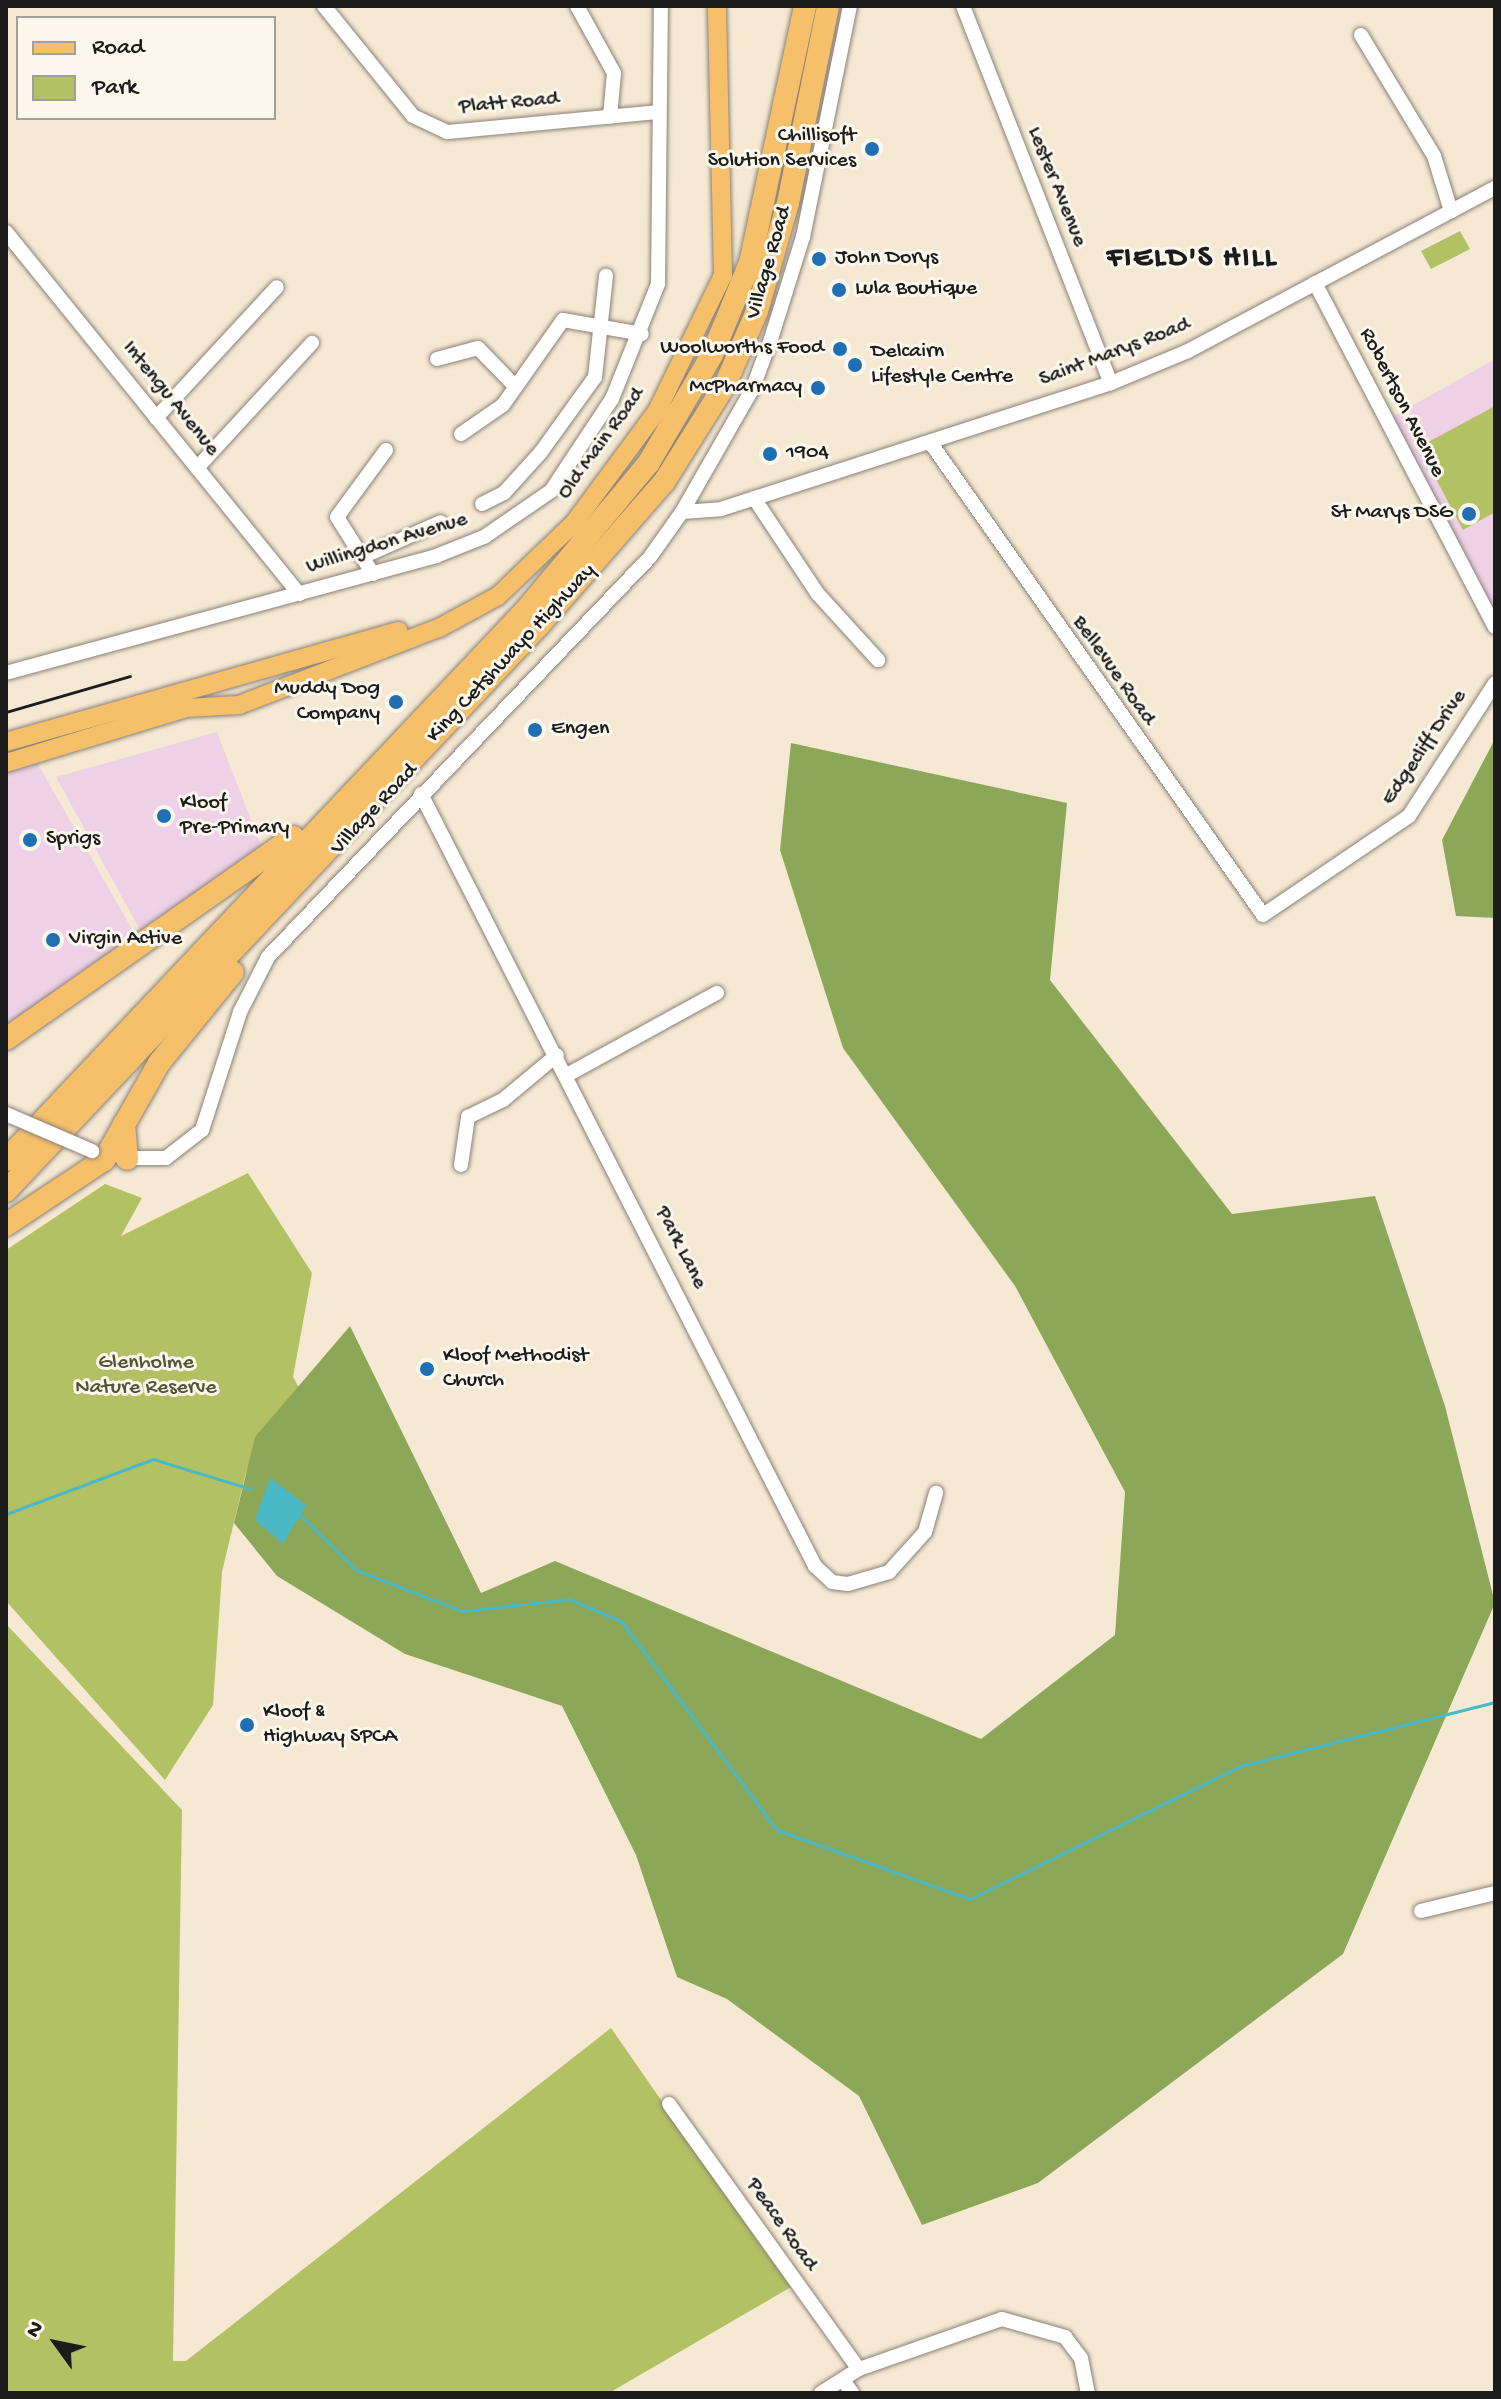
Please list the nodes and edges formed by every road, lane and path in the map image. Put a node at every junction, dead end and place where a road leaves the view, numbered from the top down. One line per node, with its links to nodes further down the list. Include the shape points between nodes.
1 (324, 6): 11 (street, Platt Road, via 426,125 447,132)
2 (577, 6): 11 (street, via 614,73)
3 (661, 6): 10 (street, Willingdon Avenue)
4 (717, 6): 36 (main road, Old Main Road, via 727,240 713,307 657,411 602,492 518,579)
5 (805, 6): 48 (highway, King Cetshwayo Highway, via 750,263 681,411 619,505)
6 (828, 6): 49 (highway, King Cetshwayo Highway, via 777,247 746,339 695,435 633,523)
7 (850, 6): 31 (street, Village Road, via 803,237 771,339 752,390)
8 (963, 6): 22 (street, Lester Avenue)
9 (1361, 35): 13 (street, via 1434,156)
10 (658, 112): 11 (street, Platt Road); 19 (street, Willingdon Avenue, via 663,254)
11 (610, 117)
12 (1495, 188): 13 (street, Saint Marys Road)
13 (1451, 211): 16 (street, Saint Marys Road)
14 (6, 232): 24 (street, Intengu Avenue)
15 (606, 276): 18 (street)
16 (1315, 283): 22 (street, Saint Marys Road); 37 (street, Robertson Avenue)
17 (277, 287): 24 (street)
18 (604, 324): 19 (street); 23 (street, via 563,320); 30 (street, via 595,377 570,419 504,493)
19 (642, 334): 34 (street, Willingdon Avenue, via 588,442 536,506 457,548)
20 (312, 343): 28 (street)
21 (437, 359): 23 (street, via 478,348)
22 (1111, 383): 26 (street, Saint Marys Road)
23 (514, 385): 25 (street, via 503,405)
24 (156, 418): 28 (street, Intengu Avenue)
25 (461, 434)
26 (930, 442): 29 (street, Saint Marys Road); 50 (street, Bellevue Road, via 1251,905)
27 (386, 450): 33 (street, via 337,517)
28 (197, 468): 35 (street, Intengu Avenue)
29 (754, 498): 31 (street, Saint Marys Road); 38 (street, via 817,593)
30 (482, 504)
31 (682, 512): 47 (street, Village Road, via 650,557)
32 (441, 522): 33 (street)
33 (362, 557): 34 (street)
34 (373, 574): 35 (street, Willingdon Avenue)
35 (299, 594): 40 (street, Willingdon Avenue)
36 (449, 621): 39 (main road, Old Main Road); 43 (main road, Old Main Road)
37 (1495, 627)
38 (878, 660)
39 (271, 666): 41 (main road, Old Main Road); 43 (main road)
40 (6, 673)
41 (239, 674): 44 (main road, via 255,683); 45 (main road, Old Main Road)
42 (1495, 683): 50 (street, Edgecliff Drive, via 1409,816)
43 (293, 689): 44 (main road, Old Main Road)
44 (252, 700): 46 (main road, Old Main Road, via 186,708)
45 (6, 742)
46 (6, 763)
47 (421, 794): 53 (street, Park Lane); 56 (street, Village Road, via 257,975 202,1130 166,1158)
48 (343, 800): 52 (highway); 57 (highway, King Cetshwayo Highway)
49 (302, 879): 56 (highway, via 159,1063); 59 (highway, King Cetshwayo Highway)
50 (1269, 916)
51 (717, 993): 54 (street)
52 (6, 1039)
53 (557, 1055): 54 (street, Park Lane); 58 (street, via 503,1100 468,1117)
54 (567, 1075): 61 (street, Park Lane, via 823,1576 848,1584 889,1572 925,1532)
55 (6, 1114): 56 (street, Village Road, bridge)
56 (108, 1156): 60 (highway)
57 (6, 1160)
58 (461, 1165)
59 (6, 1191)
60 (6, 1225)
61 (936, 1493)
62 (1495, 1893): 63 (street)
63 (1421, 1911)
64 (669, 2104): 65 (street, Peace Road)
65 (859, 2369): 66 (street); 69 (street, via 985,2321 1019,2319 1072,2343)
66 (843, 2380): 67 (street); 68 (street)
67 (821, 2393)
68 (852, 2393)
69 (1088, 2393)

